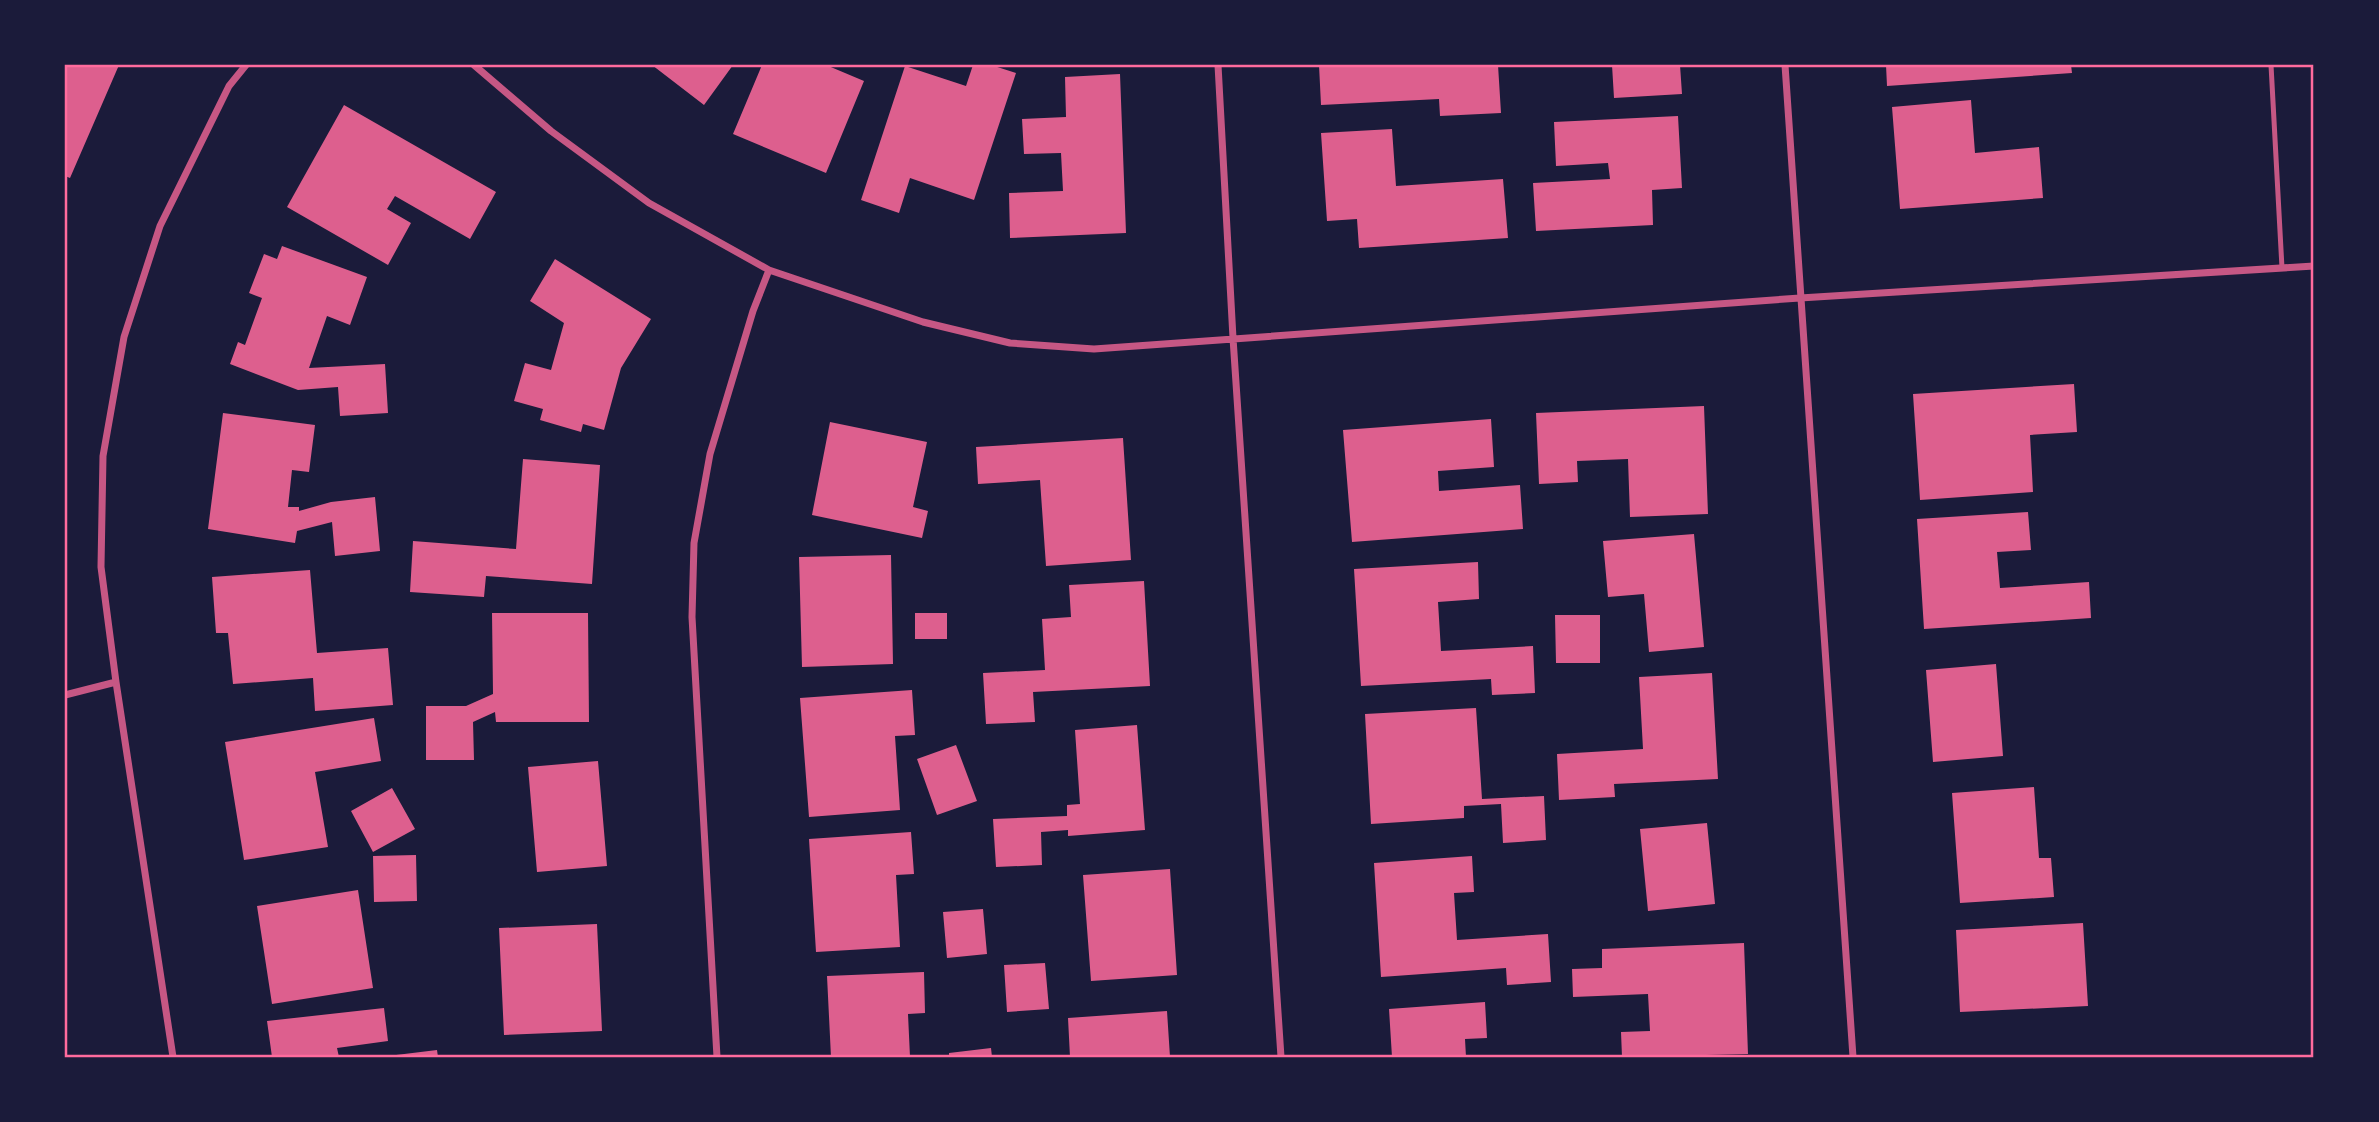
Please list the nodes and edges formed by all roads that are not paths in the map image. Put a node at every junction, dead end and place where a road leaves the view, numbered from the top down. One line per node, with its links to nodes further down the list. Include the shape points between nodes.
1 (246, 65): 11 (street, via 229,86 160,226 124,337 103,456 101,567)
2 (474, 65): 8 (street, via 551,131 649,203)
3 (1217, 65): 10 (street)
4 (1785, 65): 9 (street)
5 (2271, 65): 7 (lane)
6 (2314, 267): 7 (street)
7 (2282, 268): 9 (street)
8 (769, 270): 10 (street, via 923,322 1010,343 1094,349); 14 (street, via 752,311 710,454 694,543 692,617)
9 (1800, 298): 10 (street); 16 (street)
10 (1233, 338): 15 (street)
11 (116, 682): 12 (street); 13 (street)
12 (65, 695)
13 (173, 1057)
14 (717, 1057)
15 (1281, 1057)
16 (1853, 1057)

